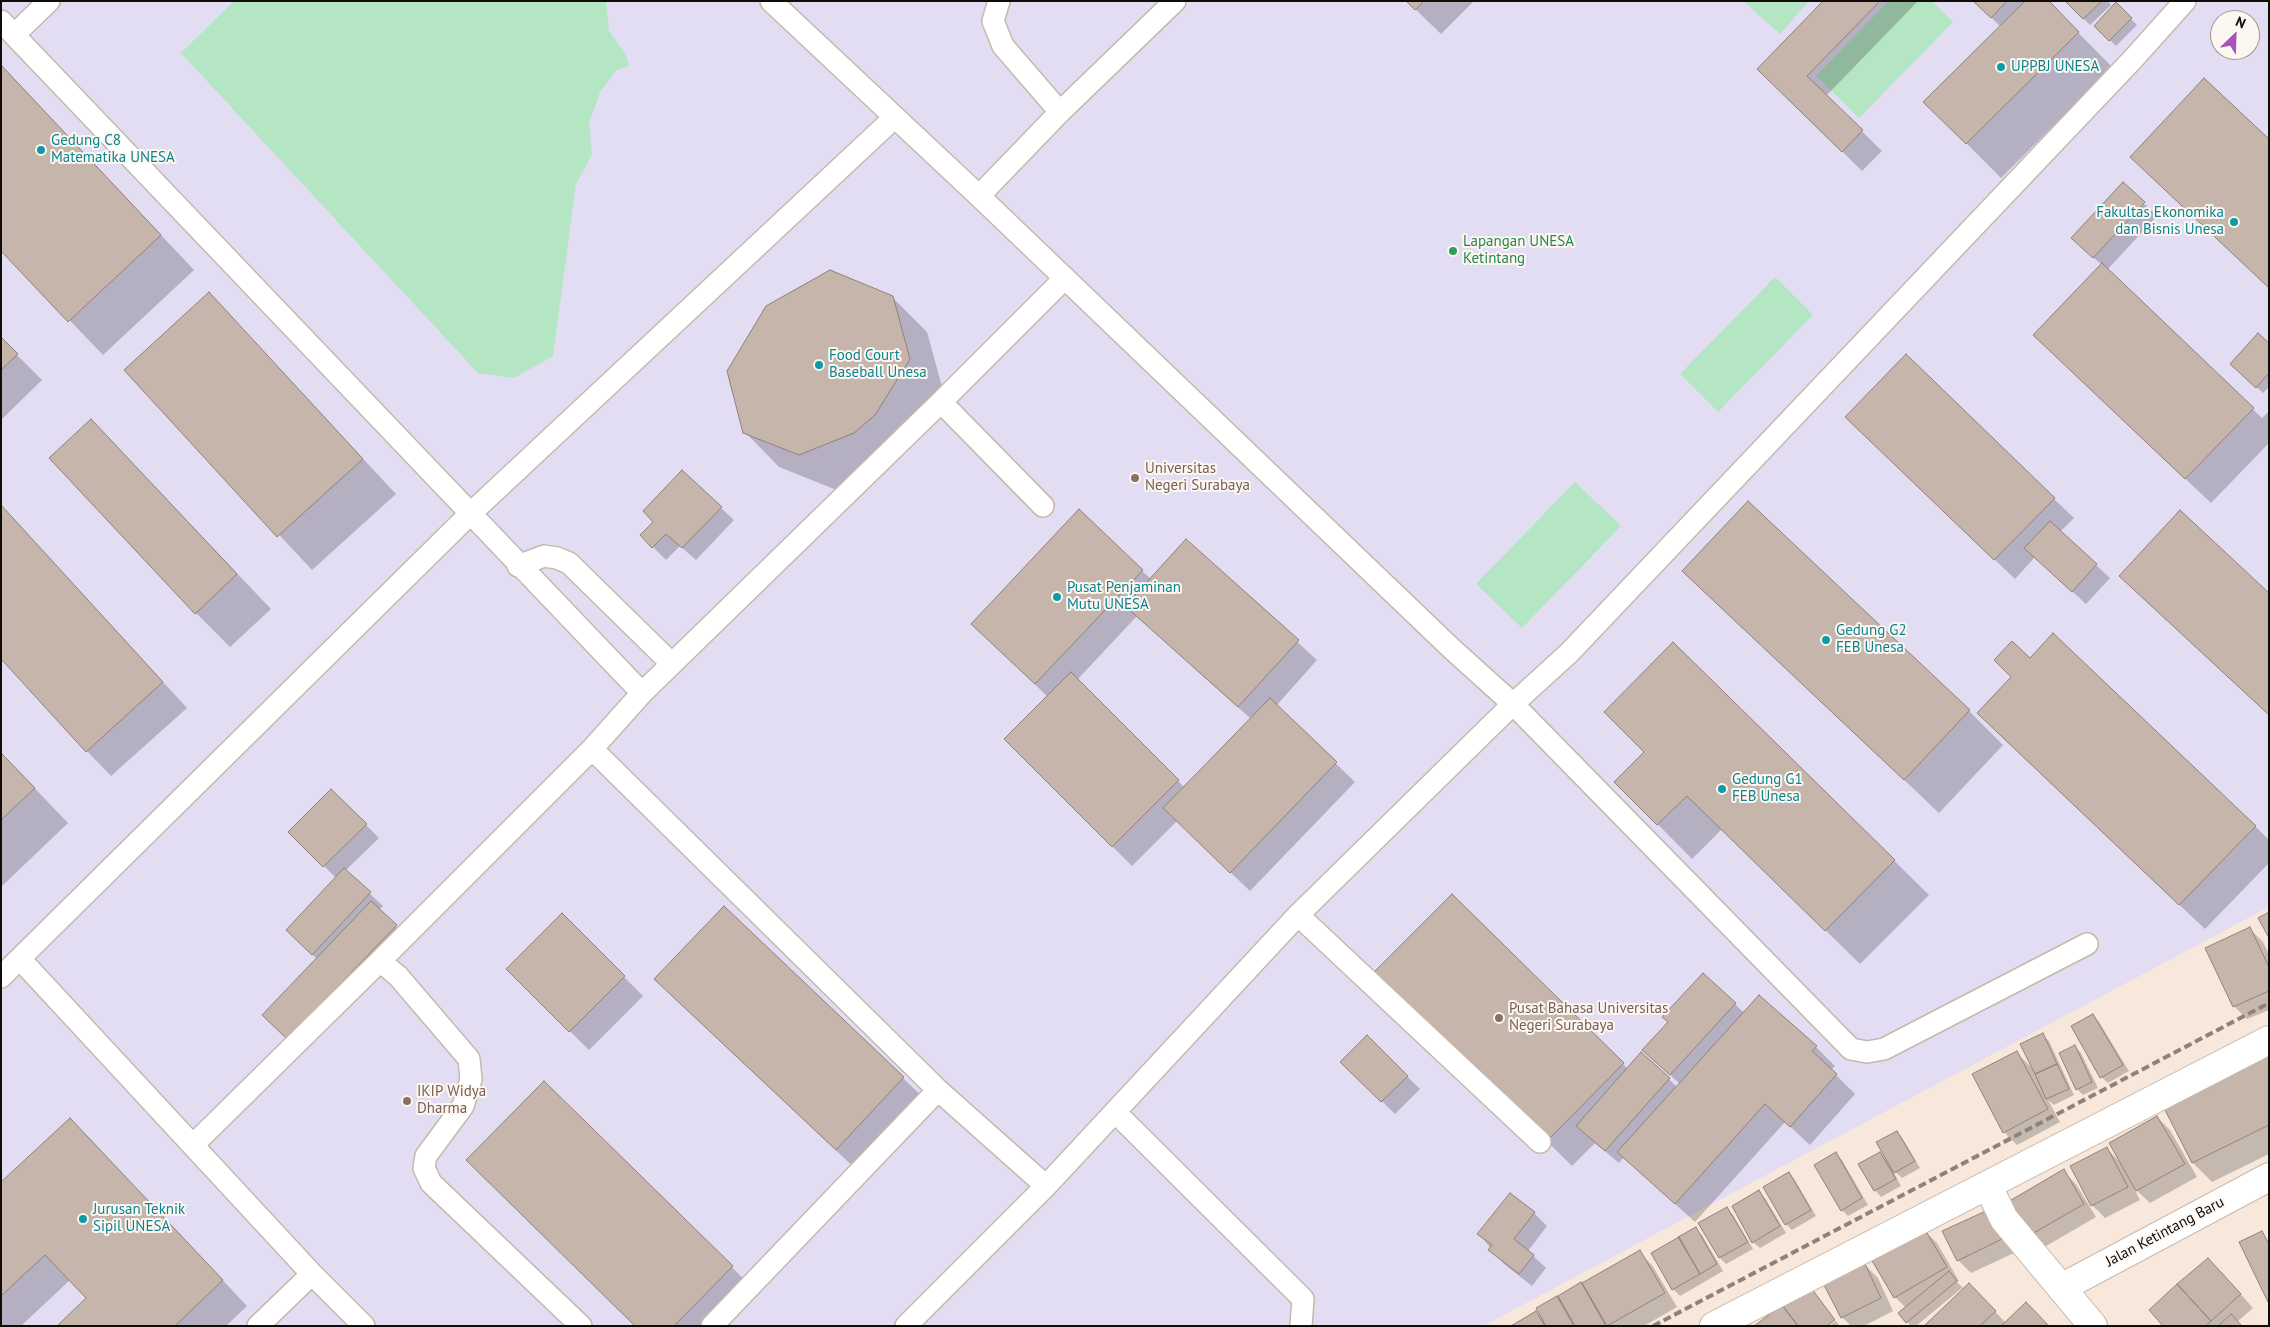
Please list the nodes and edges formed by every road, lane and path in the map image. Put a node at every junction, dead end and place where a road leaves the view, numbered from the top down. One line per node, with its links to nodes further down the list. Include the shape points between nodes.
1 (48, 1): 6 (lane)
2 (771, 1): 8 (lane)
3 (999, 1): 7 (lane, via 993,21 1003,46)
4 (1175, 1): 7 (lane)
5 (2185, 1): 17 (lane, via 1576,646)
6 (8, 28): 13 (lane)
7 (1060, 112): 9 (lane)
8 (895, 118): 9 (lane); 13 (lane)
9 (979, 196): 10 (lane)
10 (1065, 278): 11 (lane); 17 (lane)
11 (941, 402): 12 (lane); 15 (lane)
12 (1043, 506)
13 (470, 514): 14 (lane); 21 (lane)
14 (518, 566): 15 (lane, via 544,556 568,563); 16 (lane)
15 (672, 664): 16 (lane)
16 (642, 693): 18 (lane)
17 (1513, 704): 19 (lane); 20 (lane, via 1851,1049 1867,1052 1884,1049)
18 (592, 749): 22 (lane); 25 (lane)
19 (1298, 915): 26 (lane); 27 (lane)
20 (2087, 944)
21 (20, 958): 23 (lane); 28 (lane)
22 (380, 961): 28 (lane); 36 (lane, via 398,976 469,1059 471,1079 463,1106 426,1156 424,1168 431,1183)
23 (1, 978)
24 (2269, 1040): 31 (street)
25 (938, 1090): 30 (lane); 37 (lane)
26 (1115, 1112): 30 (lane); 39 (lane, via 1303,1299)
27 (1540, 1142)
28 (194, 1145): 32 (lane)
29 (2269, 1177): 33 (street, Jalan Ketintang Baru)
30 (1046, 1186): 38 (lane)
31 (1988, 1186): 33 (street, via 2004,1220); 40 (street)
32 (312, 1274): 34 (lane); 35 (lane)
33 (2061, 1288): 41 (street)
34 (258, 1326)
35 (364, 1326)
36 (581, 1326)
37 (712, 1326)
38 (906, 1326)
39 (1301, 1326)
40 (1714, 1326)
41 (2093, 1326)

